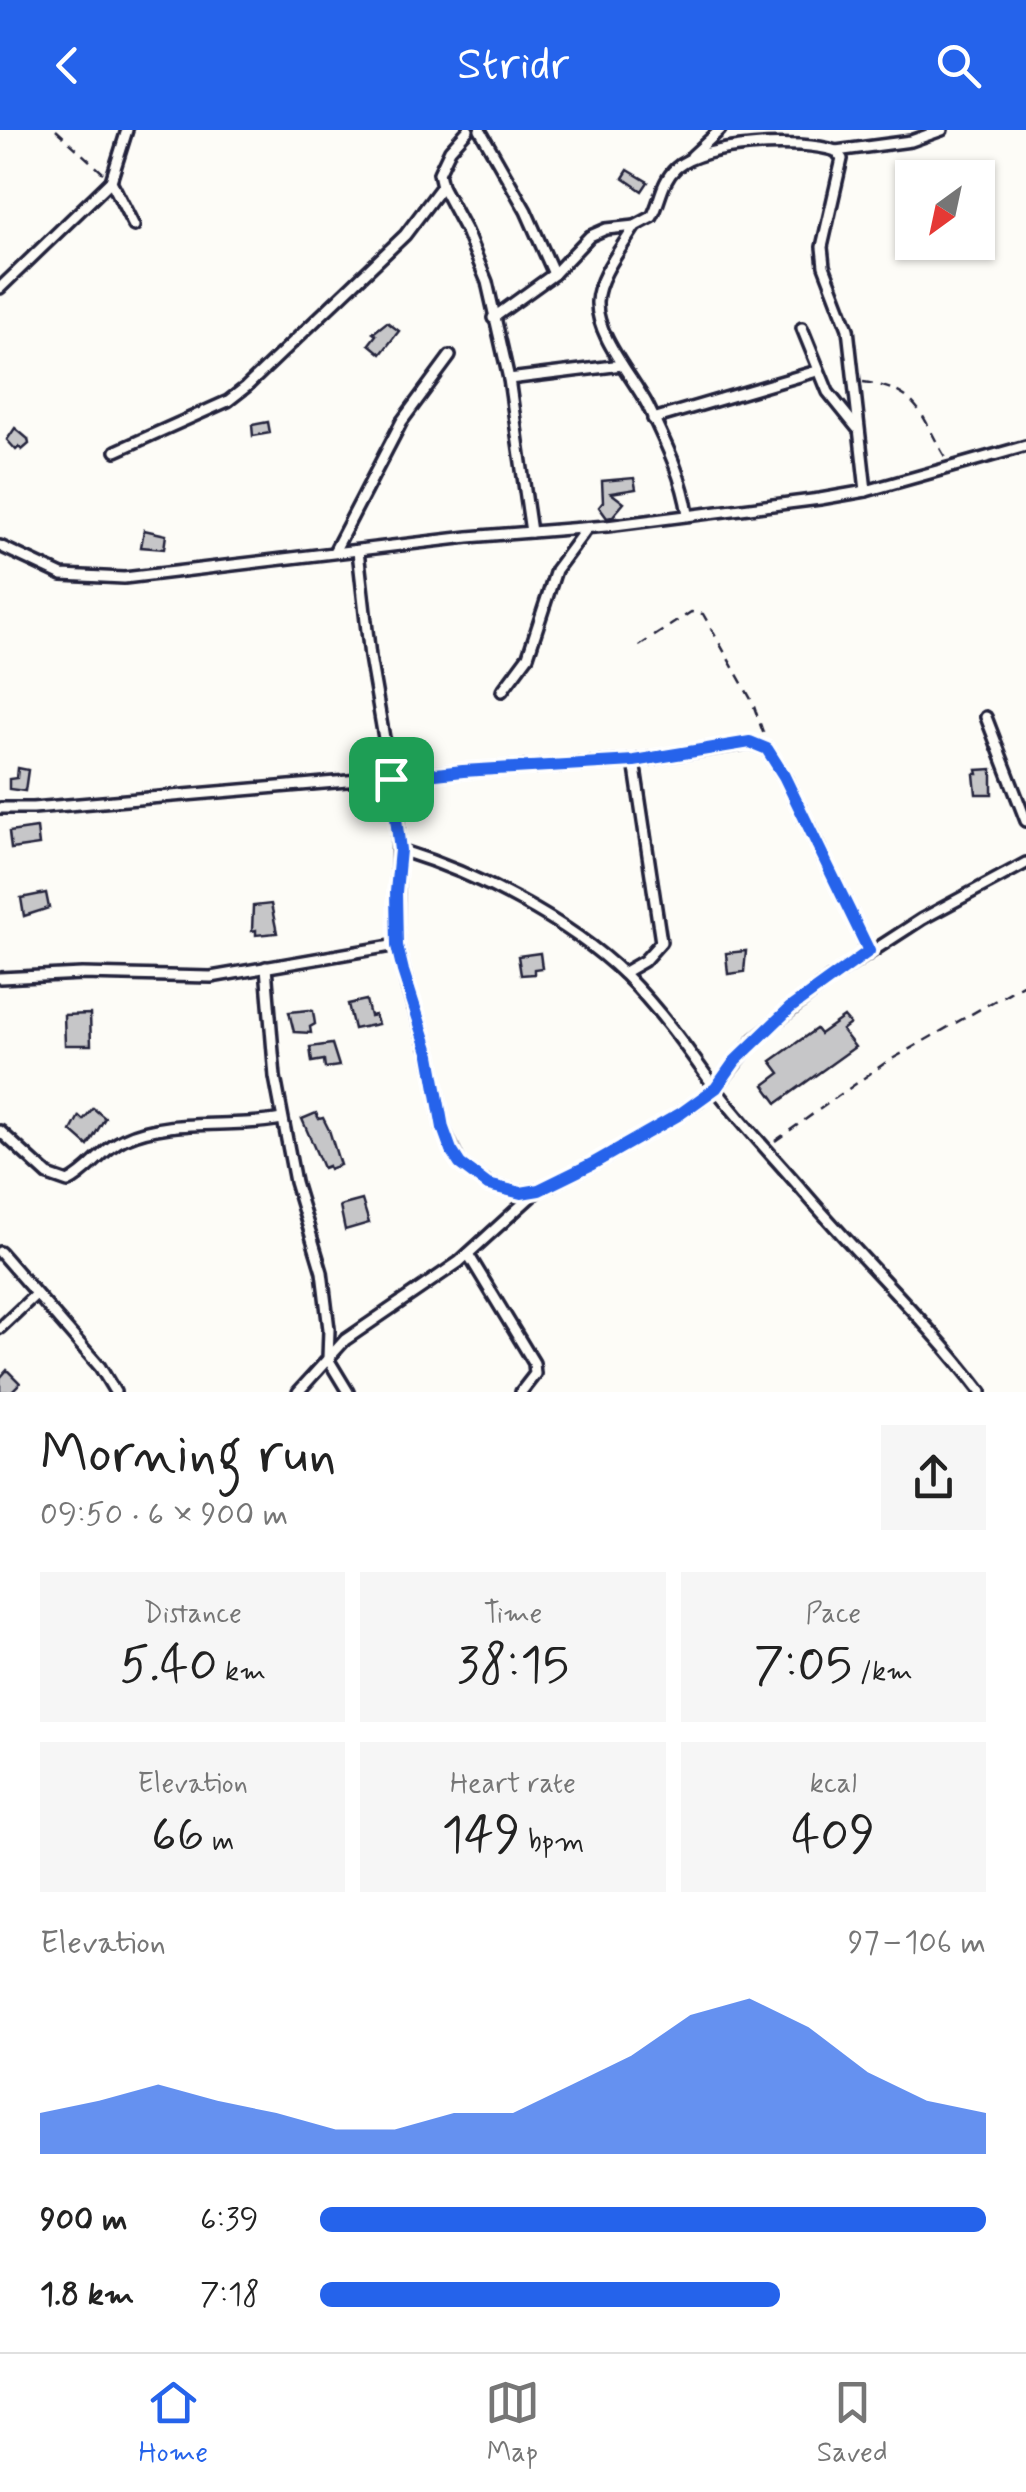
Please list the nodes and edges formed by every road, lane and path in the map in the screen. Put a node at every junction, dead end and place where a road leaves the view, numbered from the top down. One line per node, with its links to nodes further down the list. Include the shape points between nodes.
1 (56, 130): 9 (path)
2 (127, 130): 9 (street)
3 (468, 130): 10 (street, via 442,162)
4 (480, 130): 13 (street)
5 (720, 130): 8 (street)
6 (942, 130): 7 (street)
7 (836, 151): 8 (street, via 792,145); 21 (street, via 841,172 822,247 848,329)
8 (692, 156): 12 (street, via 664,182 652,217)
9 (111, 180): 11 (street); 14 (street)
10 (442, 186): 15 (street, via 478,256); 25 (street, via 405,236 246,387)
11 (134, 226)
12 (634, 226): 13 (street, via 590,236); 18 (street, via 597,301)
13 (554, 274): 15 (street)
14 (0, 288)
15 (493, 318): 20 (street)
16 (802, 328): 19 (street)
17 (450, 356): 33 (street, via 402,420)
18 (622, 365): 20 (street); 22 (street)
19 (817, 371): 22 (street); 23 (street)
20 (509, 380): 30 (street)
21 (852, 380): 23 (street); 26 (path, via 890,388 916,406)
22 (653, 419): 28 (street, via 678,467)
23 (859, 430): 27 (street)
24 (1026, 446): 26 (street)
25 (116, 451)
26 (950, 465): 27 (street)
27 (866, 492): 28 (street)
28 (688, 514): 29 (street)
29 (587, 528): 30 (street); 35 (street, via 556,570 528,656)
30 (532, 532): 32 (street)
31 (0, 546): 33 (street, via 62,575 90,578)
32 (358, 550): 33 (street); 39 (street)
33 (334, 552)
34 (639, 646): 37 (path, via 691,612 704,614 762,722)
35 (502, 691)
36 (986, 717): 41 (street)
37 (767, 749): 38 (street, via 750,742); 45 (street)
38 (634, 761): 39 (street); 47 (street, via 661,942)
39 (391, 779): 40 (street); 42 (street)
40 (0, 808)
41 (1026, 821)
42 (400, 850): 44 (street); 47 (street, via 543,914)
43 (1026, 864): 45 (street)
44 (397, 946): 46 (street); 54 (street, via 451,1150 488,1185)
45 (869, 951): 50 (street, via 766,1029)
46 (266, 967): 48 (street, via 194,978); 51 (street)
47 (623, 973): 50 (street, via 670,1023)
48 (0, 978)
49 (1026, 983): 53 (path, via 885,1063)
50 (716, 1088): 53 (street); 54 (street)
51 (282, 1119): 52 (street, via 128,1137 68,1182 48,1175); 59 (street, via 322,1272)
52 (0, 1131)
53 (766, 1147): 64 (street)
54 (539, 1190): 56 (street)
55 (0, 1252): 57 (street)
56 (468, 1254): 59 (street); 63 (street, via 534,1364 535,1374)
57 (35, 1295): 58 (street); 60 (street)
58 (0, 1328)
59 (328, 1359): 61 (street); 62 (street)
60 (115, 1392)
61 (298, 1392)
62 (348, 1392)
63 (521, 1392)
64 (981, 1392)

